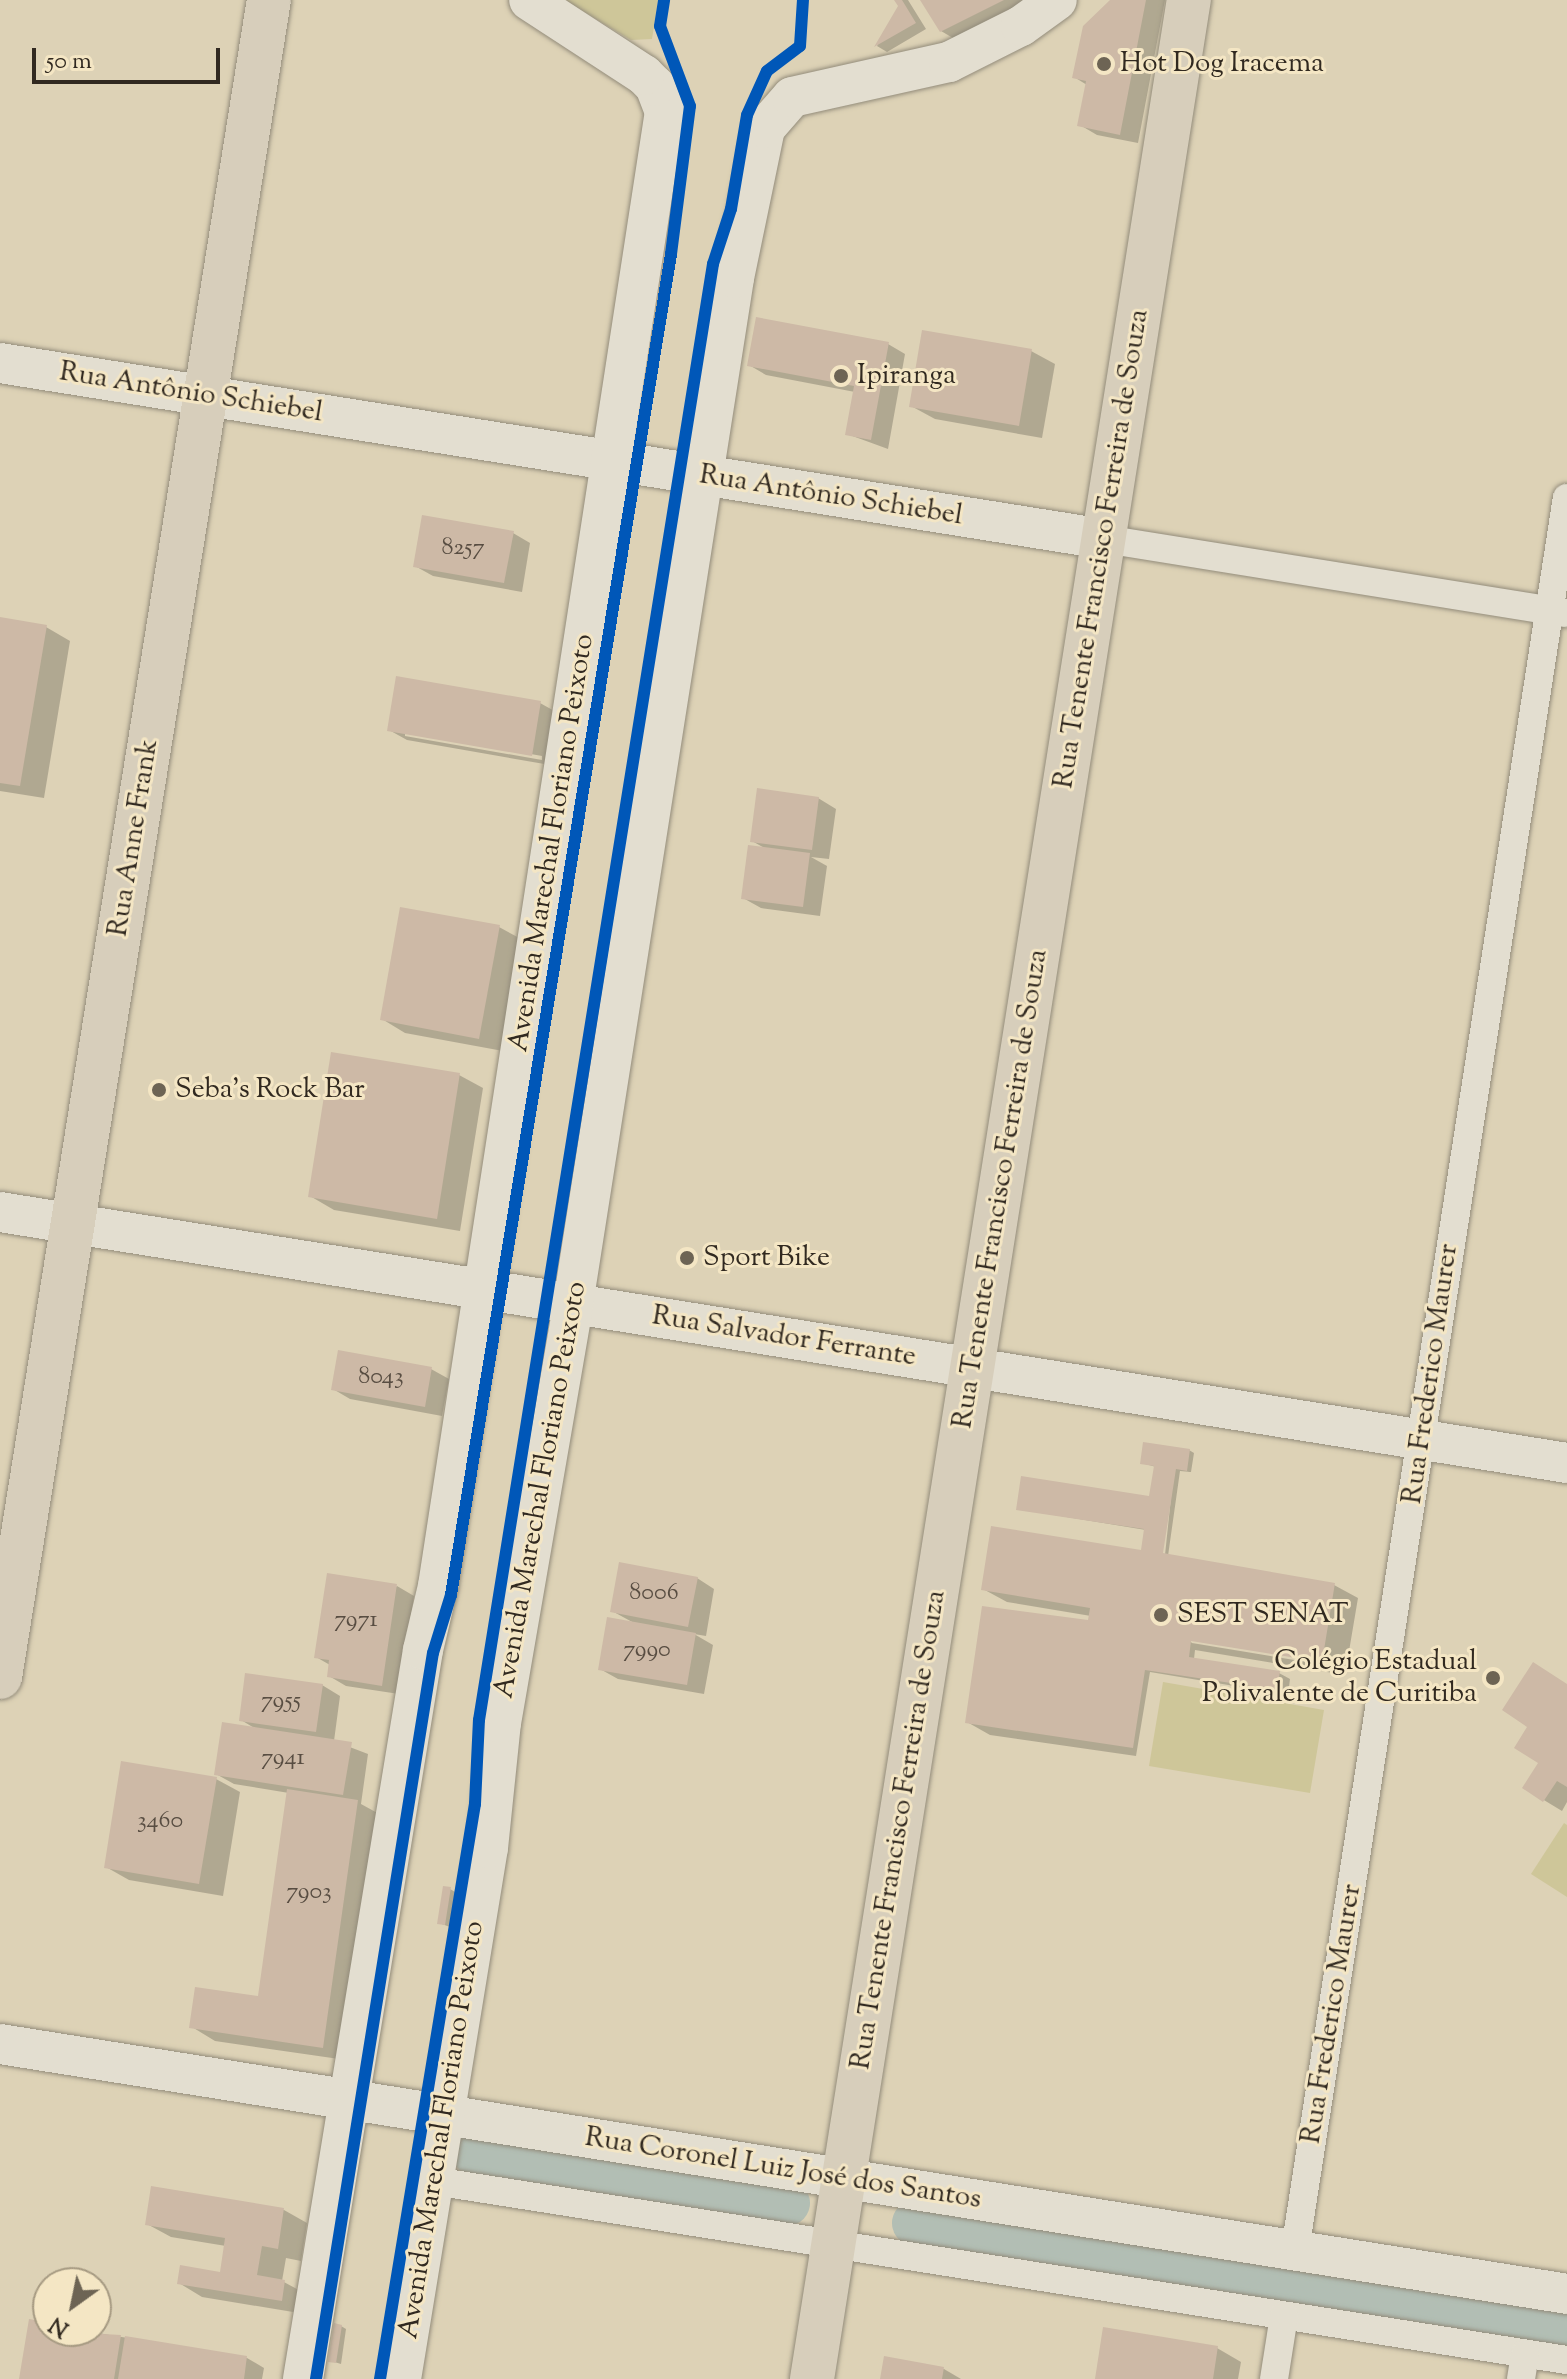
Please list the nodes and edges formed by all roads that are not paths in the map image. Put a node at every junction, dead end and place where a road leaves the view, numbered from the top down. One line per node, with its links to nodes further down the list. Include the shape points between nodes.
1 (269, 0): 6 (main road, Rua Anne Frank)
2 (529, 0): 7 (street, Avenida Marechal Floriano Peixoto, via 644,75 655,86 665,112)
3 (1057, 0): 8 (street, Avenida Marechal Floriano Peixoto, via 1021,26 949,62 792,97 765,128 734,278)
4 (1189, 0): 10 (main road, Rua Tenente Francisco Ferreira de Souza)
5 (0, 363): 6 (street, Rua Antônio Schiebel)
6 (206, 396): 7 (street, Rua Antônio Schiebel); 13 (main road, Rua Anne Frank)
7 (611, 461): 8 (street, Rua Antônio Schiebel); 14 (street, Avenida Marechal Floriano Peixoto)
8 (705, 476): 10 (street, Rua Antônio Schiebel); 15 (street, Avenida Marechal Floriano Peixoto)
9 (1567, 498): 11 (street, Rua Frederico Maurer)
10 (1104, 539): 11 (street, Rua Antônio Schiebel); 16 (main road, Rua Tenente Francisco Ferreira de Souza)
11 (1558, 612): 17 (street, Rua Frederico Maurer)
12 (0, 1212): 13 (street, Rua Salvador Ferrante)
13 (72, 1223): 14 (street, Rua Salvador Ferrante); 19 (main road, Rua Anne Frank)
14 (484, 1289): 15 (street, Rua Salvador Ferrante); 21 (street, Avenida Marechal Floriano Peixoto)
15 (573, 1304): 16 (street, Rua Salvador Ferrante); 22 (street, Avenida Marechal Floriano Peixoto, via 501,1723 488,1848)
16 (972, 1367): 17 (street, Rua Salvador Ferrante); 23 (main road, Rua Tenente Francisco Ferreira de Souza)
17 (1417, 1439): 18 (street, Rua Salvador Ferrante); 26 (street, Rua Frederico Maurer, via 1418,1478)
18 (1567, 1463)
19 (0, 1677)
20 (0, 2044): 21 (street, Rua Coronel Luiz José dos Santos)
21 (348, 2099): 22 (street, Rua Coronel Luiz José dos Santos); 31 (street, Avenida Marechal Floriano Peixoto)
22 (444, 2115): 23 (street, Rua Coronel Luiz José dos Santos); 24 (street, Avenida Marechal Floriano Peixoto)
23 (844, 2179): 25 (main road, Rua Tenente Francisco Ferreira de Souza); 26 (street, Rua Coronel Luiz José dos Santos)
24 (434, 2181): 25 (street); 32 (street, Avenida Marechal Floriano Peixoto)
25 (834, 2245): 28 (street); 33 (main road, Rua Tenente Francisco Ferreira de Souza)
26 (1295, 2250): 27 (street, Rua Coronel Luiz José dos Santos)
27 (1567, 2294)
28 (1284, 2316): 30 (street); 34 (street)
29 (1567, 2360): 30 (street)
30 (1523, 2366)
31 (303, 2379)
32 (401, 2379)
33 (812, 2379)
34 (1274, 2379)

